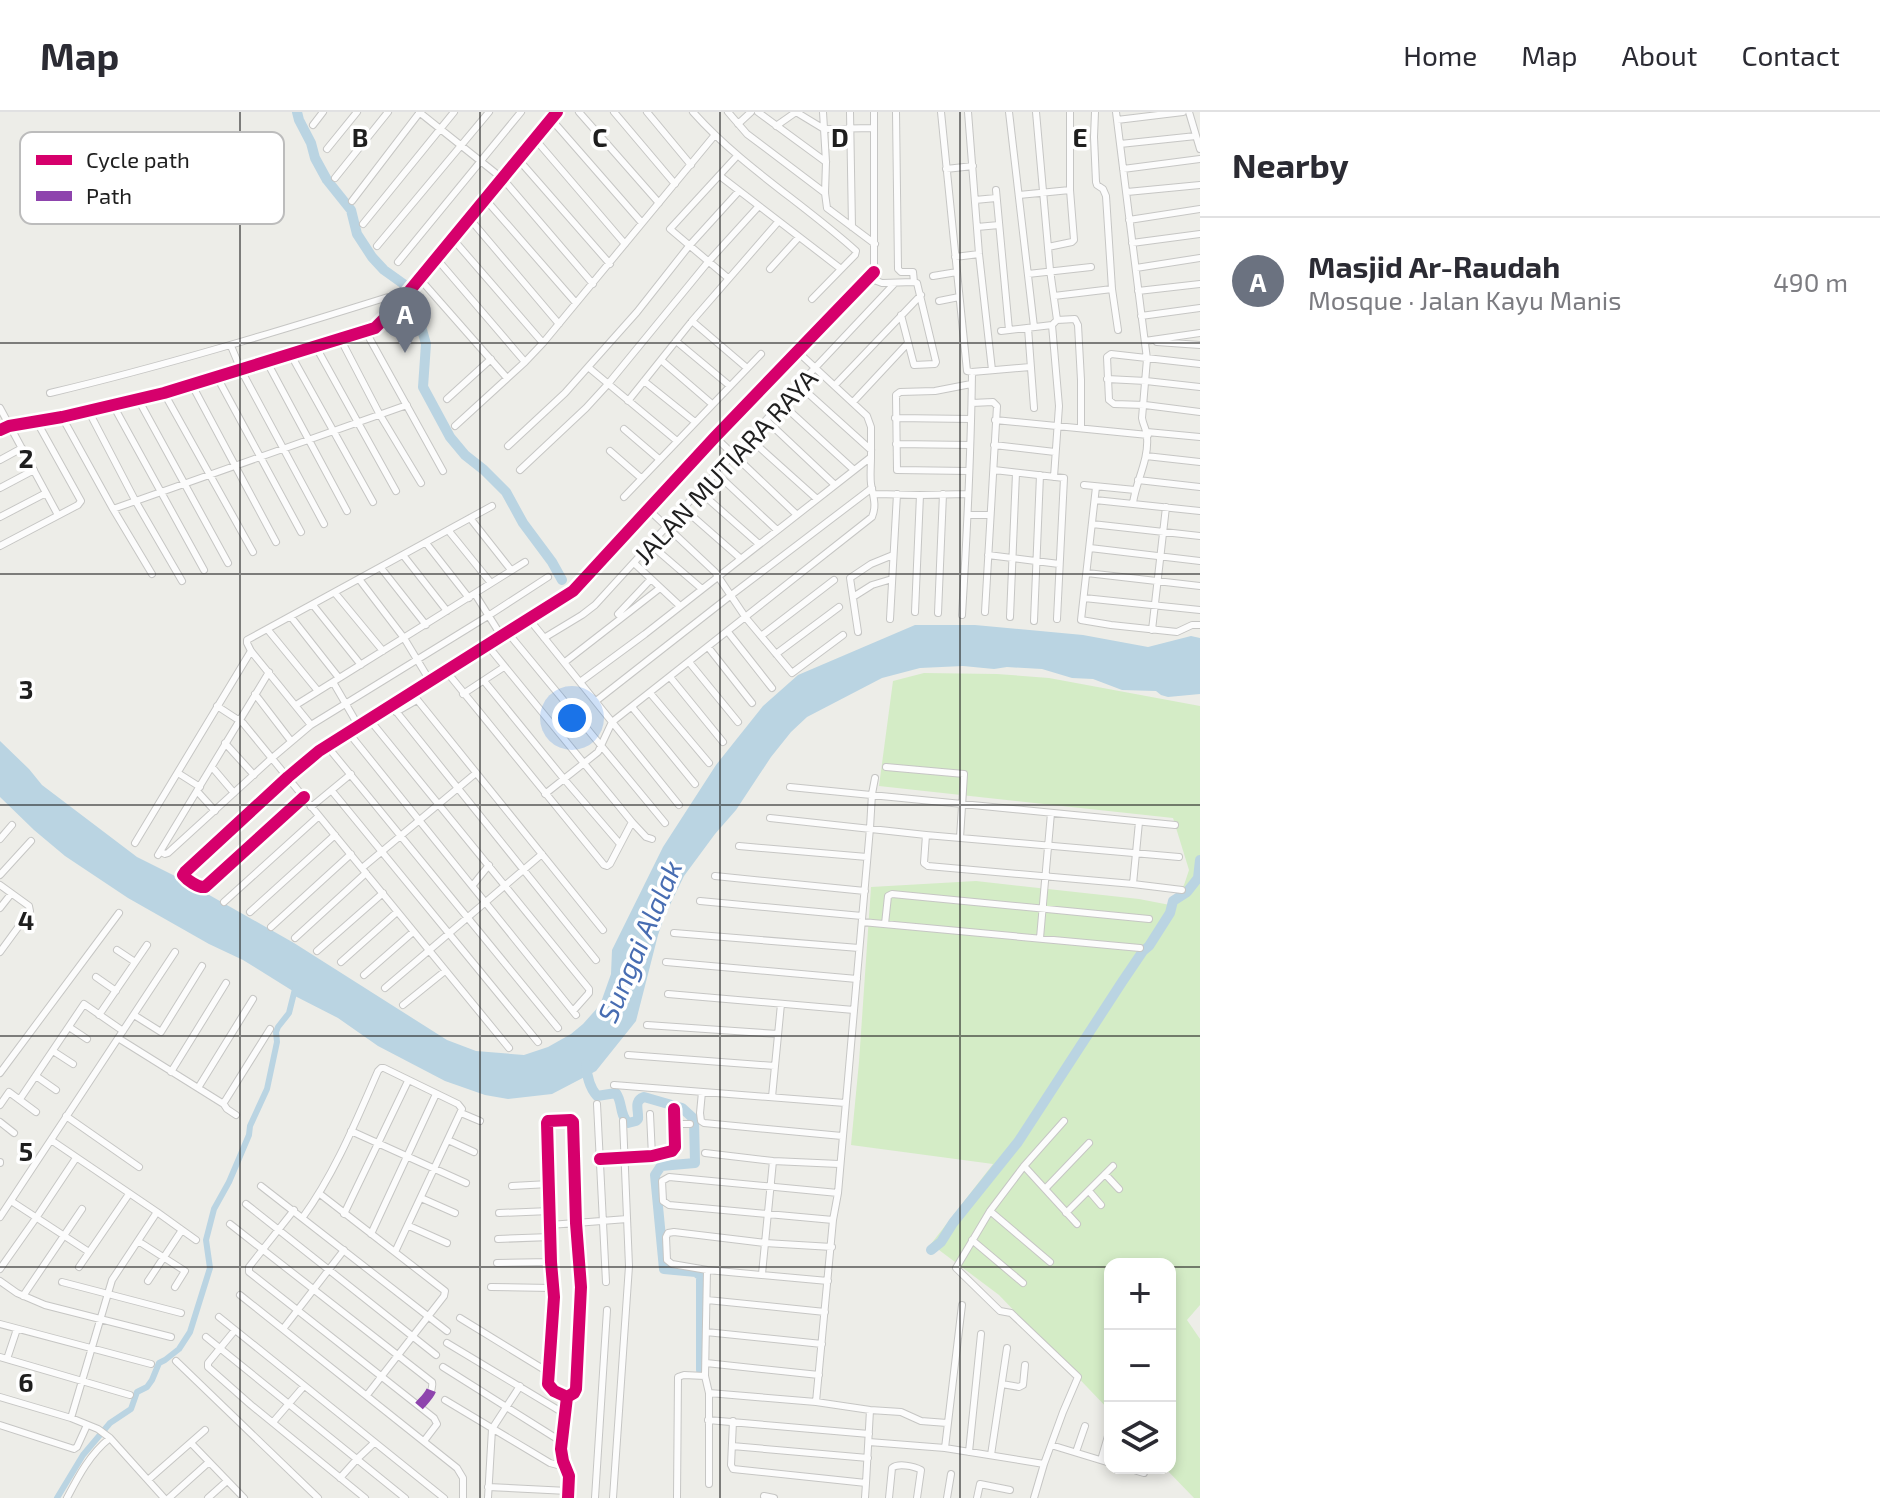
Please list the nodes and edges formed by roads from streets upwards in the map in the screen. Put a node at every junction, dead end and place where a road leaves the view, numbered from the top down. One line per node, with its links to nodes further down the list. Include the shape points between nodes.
1 (323, 112): 32 (street)
2 (357, 112): 43 (street)
3 (388, 112): 55 (street)
4 (420, 112): 35 (street); 67 (street)
5 (454, 112): 35 (street)
6 (489, 112): 42 (street)
7 (521, 112): 48 (street)
8 (557, 112): 30 (street)
9 (579, 112): 68 (street)
10 (614, 112): 57 (street)
11 (647, 112): 50 (street)
12 (693, 112): 38 (street)
13 (728, 112): 31 (street)
14 (751, 112): 31 (street)
15 (758, 112): 33 (street)
16 (796, 112): 33 (street); 36 (street)
17 (823, 112): 36 (street)
18 (850, 112): 37 (street)
19 (874, 112): 34 (street)
20 (896, 112): 108 (street, via 898,268 913,272)
21 (941, 112): 52 (street)
22 (968, 112): 51 (street)
23 (1009, 112): 64 (street)
24 (1036, 112): 61 (street)
25 (1070, 112): 59 (street)
26 (1095, 112): 112 (street, via 1096,182 1106,196)
27 (1183, 112): 29 (street)
28 (1189, 112): 39 (street)
29 (1117, 116): 41 (street)
30 (551, 119): 40 (street); 76 (street)
31 (738, 124): 63 (street)
32 (313, 125)
33 (776, 126): 49 (street)
34 (874, 128): 37 (street); 86 (street)
35 (441, 129): 42 (street); 77 (street)
36 (824, 129): 37 (street); 49 (street)
37 (851, 129): 79 (street)
38 (714, 136): 45 (street); 50 (street)
39 (1196, 136): 41 (street); 44 (street)
40 (535, 139): 46 (street); 85 (street)
41 (1120, 144): 53 (street)
42 (462, 145): 48 (street); 87 (street)
43 (327, 149)
44 (1200, 149)
45 (737, 156): 54 (street); 73 (street)
46 (518, 159): 56 (street); 96 (street)
47 (1200, 159): 53 (street)
48 (481, 161): 56 (street); 94 (street)
49 (826, 162): 63 (street)
50 (691, 165): 57 (street)
51 (973, 166): 52 (street); 66 (street)
52 (946, 169): 91 (street)
53 (1123, 169): 62 (street)
54 (720, 176): 60 (street); 88 (street, via 670,229)
55 (335, 178)
56 (503, 179): 65 (street); 110 (street)
57 (675, 184): 68 (street)
58 (1200, 185): 62 (street)
59 (1070, 190): 61 (street); 89 (street, via 1074,240)
60 (739, 191): 69 (street); 88 (street)
61 (1042, 192): 64 (street); 89 (street)
62 (1127, 192): 74 (street)
63 (825, 193): 70 (street)
64 (1019, 195): 104 (street)
65 (486, 200): 72 (street); 120 (street)
66 (975, 200): 78 (street, via 996,194); 80 (street)
67 (352, 201)
68 (659, 203): 76 (street)
69 (758, 207): 75 (street); 95 (street)
70 (827, 208): 73 (street); 79 (street)
71 (1200, 209): 74 (street)
72 (469, 218): 83 (street); 126 (street)
73 (817, 219): 100 (street, via 856,251)
74 (1129, 220): 84 (street)
75 (778, 222): 82 (street); 106 (street)
76 (642, 223): 85 (street)
77 (363, 224)
78 (999, 225): 80 (street); 127 (street, via 1005,330)
79 (852, 227): 86 (street)
80 (977, 227): 90 (street)
81 (1200, 234): 84 (street)
82 (799, 237): 99 (street); 100 (street)
83 (452, 238): 92 (street); 134 (street)
84 (1132, 243): 98 (street)
85 (625, 244): 96 (street)
86 (875, 244): 102 (street)
87 (377, 246)
88 (689, 246): 95 (street); 148 (street)
89 (1048, 247): 101 (street)
90 (979, 254): 91 (street); 153 (street)
91 (955, 257): 103 (street)
92 (436, 258): 107 (street); 146 (street)
93 (1200, 258): 98 (street)
94 (398, 262)
95 (708, 262): 106 (street); 160 (street)
96 (610, 264): 110 (street)
97 (1091, 267): 101 (street)
98 (1136, 268): 113 (street)
99 (770, 269)
100 (841, 269): 118 (street)
101 (1050, 270): 104 (street); 116 (street)
102 (874, 272): 109 (street, via 876,281); 139 (street)
103 (957, 272): 105 (street); 117 (street)
104 (1028, 274): 127 (street)
105 (933, 276)
106 (728, 278): 124 (street)
107 (418, 280): 114 (street); 142 (street)
108 (914, 282): 109 (street); 115 (street)
109 (895, 283): 151 (street, JALAN MUTIARA RAYA)
110 (593, 284): 120 (street)
111 (1200, 284): 113 (street)
112 (1112, 289): 116 (street); 128 (street)
113 (1138, 291): 123 (street)
114 (406, 295): 129 (street, via 379,326); 137 (street)
115 (921, 295): 122 (street); 135 (street, via 936,364 914,365)
116 (1054, 296): 125 (street)
117 (959, 297): 119 (street); 154 (street, via 966,368)
118 (812, 299)
119 (939, 301)
120 (576, 303): 126 (street)
121 (1200, 308): 123 (street)
122 (901, 315): 135 (street); 163 (street)
123 (1141, 316): 133 (street)
124 (692, 321): 132 (street); 150 (street)
125 (1055, 323): 127 (street); 194 (street); 195 (street, via 1075,319 1078,325)
126 (559, 324): 134 (street)
127 (1031, 327): 149 (street)
128 (1118, 330)
129 (366, 332): 131 (street); 177 (street)
130 (1200, 333): 133 (street)
131 (341, 340): 138 (street); 183 (street)
132 (676, 341): 144 (street); 164 (street)
133 (1145, 341): 136 (street); 143 (street)
134 (543, 343): 146 (street)
135 (908, 343): 172 (street)
136 (1200, 345)
137 (231, 346): 152 (street); 167 (street)
138 (316, 347): 141 (street); 190 (street)
139 (798, 352): 151 (street); 200 (street)
140 (761, 354): 150 (street)
141 (291, 355): 145 (street); 198 (street)
142 (491, 359): 156 (street); 170 (street)
143 (1147, 359): 147 (street); 157 (street, via 1109,355); 159 (street)
144 (661, 360): 158 (street); 174 (street)
145 (267, 362): 152 (street); 203 (street)
146 (525, 362): 156 (street)
147 (1200, 364)
148 (588, 367): 160 (street); 208 (street)
149 (1030, 367): 153 (street); 180 (street)
150 (747, 368): 164 (street)
151 (816, 368): 163 (street); 165 (street, JALAN MUTIARA RAYA)
152 (241, 370): 155 (street); 210 (street)
153 (992, 370): 154 (street)
154 (972, 372): 161 (street)
155 (217, 377): 162 (street); 216 (street)
156 (507, 378): 193 (street)
157 (1107, 379): 159 (street); 178 (street, via 1111,403)
158 (644, 381): 171 (street); 191 (street)
159 (1146, 381): 166 (street); 178 (street)
160 (608, 384): 171 (street); 222 (street)
161 (971, 384): 173 (street); 185 (street, via 898,392)
162 (192, 385): 168 (street); 220 (street)
163 (835, 385): 172 (street)
164 (730, 386): 174 (street)
165 (800, 386): 175 (street, JALAN MUTIARA RAYA); 213 (street)
166 (1200, 387)
167 (50, 393)
168 (164, 393): 169 (street); 229 (street)
169 (138, 399): 176 (street); 235 (street)
170 (447, 399)
171 (628, 401): 204 (street)
172 (853, 402): 213 (street, via 870,423)
173 (972, 403): 186 (street); 188 (street, via 995,402)
174 (712, 404): 191 (street)
175 (782, 404): 187 (street, JALAN MUTIARA RAYA); 223 (street)
176 (113, 405): 181 (street); 245 (street)
177 (407, 405): 183 (street); 225 (street)
178 (1145, 405): 182 (street); 199 (street)
179 (0, 408): 192 (street)
180 (1034, 408)
181 (88, 410): 184 (street); 254 (street)
182 (1200, 412)
183 (380, 415): 190 (street); 234 (street)
184 (62, 417): 189 (street); 260 (street)
185 (895, 418): 186 (street); 205 (street)
186 (971, 419): 206 (street)
187 (766, 420): 202 (street, JALAN MUTIARA RAYA); 236 (street)
188 (995, 420): 194 (street); 207 (street)
189 (37, 422): 192 (street); 265 (street, via 81,501)
190 (358, 422): 198 (street); 242 (street)
191 (695, 422): 204 (street)
192 (9, 426): 197 (street); 209 (street)
193 (455, 426)
194 (1057, 427): 195 (street); 212 (street)
195 (1081, 428): 199 (street)
196 (624, 429): 217 (street)
197 (0, 430)
198 (334, 431): 203 (street); 255 (street)
199 (1147, 433): 201 (street); 215 (street)
200 (715, 437): 214 (street); 261 (street)
201 (1200, 437)
202 (749, 438): 214 (street, JALAN MUTIARA RAYA); 252 (street)
203 (310, 439): 210 (street); 262 (street)
204 (677, 441): 217 (street)
205 (896, 444): 206 (street); 226 (street, via 897,470)
206 (970, 445): 226 (street)
207 (994, 445): 212 (street); 224 (street)
208 (508, 446)
209 (22, 448): 218 (street); 221 (street)
210 (283, 449): 216 (street); 270 (street)
211 (610, 451): 232 (street)
212 (1055, 452): 231 (street)
213 (871, 454): 223 (street); 244 (street)
214 (733, 455): 227 (street, JALAN MUTIARA RAYA); 264 (street)
215 (1146, 456): 219 (street); 233 (street)
216 (260, 458): 220 (street); 275 (street)
217 (659, 459): 232 (street)
218 (0, 460)
219 (1200, 462)
220 (234, 467): 229 (street); 278 (street)
221 (34, 470): 240 (street); 246 (street)
222 (520, 470)
223 (854, 470): 236 (street)
224 (994, 470): 228 (street); 267 (street)
225 (443, 471)
226 (969, 471): 249 (street)
227 (716, 473): 243 (street, JALAN MUTIARA RAYA); 274 (street)
228 (1016, 473): 230 (street); 290 (street)
229 (210, 474): 235 (street); 284 (street)
230 (1040, 475): 231 (street); 291 (street)
231 (1054, 477): 296 (street, via 1064,478)
232 (641, 478): 251 (street)
233 (1138, 480): 239 (street); 241 (street)
234 (421, 483)
235 (185, 484): 245 (street); 294 (street)
236 (835, 485): 252 (street)
237 (1084, 485): 238 (street)
238 (1096, 487): 241 (street); 253 (street)
239 (1200, 487)
240 (0, 488)
241 (1135, 490): 256 (street)
242 (396, 491)
243 (699, 491): 259 (street, JALAN MUTIARA RAYA); 280 (street)
244 (874, 491): 247 (street); 316 (street); 333 (street, via 872,517)
245 (161, 492): 254 (street); 298 (street)
246 (46, 493): 265 (street); 268 (street)
247 (897, 494): 250 (street); 286 (street)
248 (943, 494): 249 (street); 250 (street); 327 (street)
249 (968, 494): 266 (street)
250 (920, 495): 325 (street)
251 (624, 497)
252 (817, 499): 264 (street)
253 (1095, 500): 256 (street); 271 (street)
254 (136, 502): 260 (street); 308 (street)
255 (373, 502)
256 (1133, 503): 258 (street)
257 (492, 506): 269 (street)
258 (1166, 507): 263 (street); 276 (street)
259 (683, 508): 272 (street, JALAN MUTIARA RAYA); 289 (street)
260 (113, 509): 301 (street)
261 (649, 510): 272 (street); 334 (street, via 573,591)
262 (347, 511)
263 (1200, 511)
264 (796, 514): 274 (street)
265 (58, 515): 282 (street)
266 (968, 515): 267 (street); 329 (street)
267 (990, 515): 287 (street)
268 (0, 517)
269 (470, 518): 273 (street); 299 (street)
270 (324, 524)
271 (1092, 524): 276 (street); 283 (street)
272 (667, 525): 281 (street, JALAN MUTIARA RAYA); 302 (street)
273 (448, 530): 279 (street); 310 (street)
274 (777, 530): 280 (street)
275 (301, 532)
276 (1164, 532): 277 (street); 288 (street)
277 (1200, 536)
278 (276, 542)
279 (426, 543): 285 (street); 315 (street)
280 (759, 544): 289 (street)
281 (651, 545): 295 (street, JALAN MUTIARA RAYA); 313 (street)
282 (0, 546)
283 (1090, 548): 288 (street); 300 (street)
284 (253, 552)
285 (403, 555): 297 (street); 324 (street)
286 (893, 555): 306 (street); 317 (street, via 850,578)
287 (988, 555): 290 (street); 326 (street)
288 (1160, 557): 292 (street); 309 (street)
289 (740, 558): 302 (street)
290 (1012, 558): 291 (street); 332 (street)
291 (1036, 561): 296 (street); 337 (street)
292 (1200, 561)
293 (525, 562): 299 (street)
294 (228, 563)
295 (634, 563): 305 (street); 348 (street, JALAN MUTIARA RAYA, via 587,611)
296 (1059, 564): 336 (street)
297 (381, 568): 304 (street); 338 (street)
298 (204, 570)
299 (511, 570): 310 (street)
300 (1087, 573): 309 (street); 318 (street)
301 (152, 574)
302 (717, 576): 313 (street); 316 (street)
303 (548, 577): 330 (street)
304 (359, 579): 314 (street); 347 (street)
305 (651, 579): 312 (street); 328 (street)
306 (892, 579): 317 (street); 335 (street)
307 (834, 580): 346 (street)
308 (182, 581)
309 (1158, 582): 311 (street); 320 (street)
310 (491, 583): 315 (street)
311 (1200, 586)
312 (660, 588): 321 (street); 355 (street)
313 (702, 589): 321 (street)
314 (335, 593): 319 (street); 352 (street)
315 (472, 596): 324 (street); 330 (street)
316 (730, 596): 333 (street); 373 (street)
317 (853, 597): 343 (street)
318 (1084, 598): 320 (street); 341 (street, via 1083,622)
319 (313, 605): 331 (street); 357 (street)
320 (1155, 605): 323 (street); 341 (street)
321 (680, 606): 365 (street)
322 (839, 607): 353 (street)
323 (1200, 610)
324 (447, 611): 338 (street)
325 (915, 612)
326 (985, 612)
327 (938, 613)
328 (618, 614)
329 (962, 615)
330 (488, 616): 344 (street); 354 (street)
331 (291, 617): 340 (street); 362 (street)
332 (1010, 617)
333 (746, 618): 342 (street); 346 (street)
334 (529, 619): 344 (street); 348 (street)
335 (890, 619)
336 (1057, 619)
337 (1034, 621)
338 (426, 625): 347 (street)
339 (1200, 625): 341 (street, via 1177,632)
340 (268, 630): 351 (street, via 247,641); 367 (street)
341 (1152, 630)
342 (728, 632): 350 (street); 366 (street)
343 (858, 632)
344 (505, 635): 349 (street); 392 (street)
345 (843, 635): 353 (street, via 793,673)
346 (761, 636): 353 (street)
347 (404, 638): 352 (street); 354 (street)
348 (544, 638): 355 (street)
349 (488, 646): 358 (street); 359 (street)
350 (708, 647): 356 (street); 374 (street)
351 (251, 651): 360 (street); 378 (street)
352 (383, 651): 357 (street)
353 (776, 654)
354 (416, 659): 363 (street); 375 (street)
355 (565, 662): 365 (street)
356 (689, 662): 361 (street); 384 (street)
357 (361, 665): 362 (street)
358 (504, 667): 364 (street); 394 (street)
359 (446, 671): 363 (street); 371 (street)
360 (269, 672): 370 (street); 376 (street)
361 (670, 677): 369 (street); 389 (street)
362 (336, 680): 367 (street); 375 (street)
363 (430, 681): 368 (street)
364 (484, 681): 371 (street); 404 (street)
365 (580, 682): 373 (street)
366 (772, 688)
367 (318, 691): 376 (street)
368 (411, 692): 372 (street); 377 (street)
369 (650, 693): 379 (street); 395 (street)
370 (255, 694): 382 (street); 388 (street)
371 (463, 694): 411 (street)
372 (417, 700): 380 (street); 399 (street)
373 (596, 701): 383 (street)
374 (752, 703)
375 (346, 704): 385 (street); 386 (street)
376 (296, 705): 385 (street)
377 (391, 705): 380 (street); 381 (street)
378 (217, 706): 382 (street); 398 (street)
379 (632, 707): 383 (street); 405 (street)
380 (396, 712): 408 (street)
381 (369, 719): 386 (street); 414 (street)
382 (239, 720): 390 (street); 393 (street)
383 (612, 722): 392 (street); 415 (street)
384 (738, 722)
385 (311, 725): 388 (street)
386 (358, 725): 387 (street)
387 (348, 732): 391 (street); 422 (street)
388 (291, 741): 393 (street)
389 (723, 742)
390 (225, 743): 396 (street); 401 (street)
391 (327, 746): 400 (street); 402 (street)
392 (602, 747): 394 (street); 425 (street)
393 (272, 758): 401 (street); 402 (street)
394 (584, 763): 404 (street); 423 (street)
395 (709, 763)
396 (212, 767): 407 (street); 410 (street)
397 (886, 767): 416 (street, via 964,774)
398 (178, 773): 407 (street); 436 (street)
399 (476, 773): 408 (street); 443 (street)
400 (351, 774): 409 (street); 431 (street)
401 (254, 775): 410 (street)
402 (288, 777): 413 (street); 413 (street, via 183,875 205,887)
403 (875, 778): 412 (street)
404 (564, 779): 411 (street); 437 (street)
405 (695, 784)
406 (790, 787): 412 (street)
407 (198, 789): 418 (street); 418 (street, via 160,853 168,853)
408 (458, 789): 414 (street); 448 (street)
409 (332, 791): 417 (street); 440 (street)
410 (234, 793): 418 (street)
411 (545, 794): 437 (street, via 604,865 610,864)
412 (872, 794): 416 (street); 428 (street)
413 (304, 797): 417 (street)
414 (439, 805): 422 (street); 446 (street)
415 (679, 805)
416 (962, 805): 419 (street); 432 (street)
417 (311, 807): 420 (street)
418 (215, 811)
419 (1051, 813): 424 (street); 438 (street)
420 (319, 816): 429 (street); 462 (street)
421 (770, 818): 428 (street)
422 (420, 821): 431 (street); 454 (street)
423 (632, 822): 434 (street); 437 (street)
424 (1139, 822): 427 (street); 441 (street)
425 (665, 823)
426 (12, 825): 433 (street)
427 (1175, 825)
428 (870, 828): 430 (street); 444 (street)
429 (335, 835): 442 (street); 465 (street)
430 (926, 835): 432 (street); 451 (street, via 928,866)
431 (401, 838): 440 (street); 468 (street)
432 (960, 838): 438 (street)
433 (0, 839)
434 (652, 839)
435 (31, 841): 449 (street)
436 (135, 843)
437 (620, 844)
438 (1047, 844): 441 (street); 451 (street)
439 (739, 846): 444 (street)
440 (382, 853): 447 (street); 476 (street)
441 (1136, 853): 445 (street); 452 (street)
442 (351, 854): 447 (street); 472 (street)
443 (542, 854): 448 (street); 473 (street)
444 (867, 857): 457 (street)
445 (1179, 857)
446 (489, 865): 454 (street); 455 (street)
447 (364, 870): 458 (street); 477 (street)
448 (524, 870): 455 (street); 487 (street)
449 (0, 875)
450 (715, 876): 457 (street)
451 (1045, 876): 452 (street); 464 (street)
452 (1133, 884): 456 (street)
453 (0, 885): 459 (street)
454 (473, 885): 460 (street)
455 (505, 885): 460 (street); 460 (street, via 590,990 575,1013)
456 (1182, 890)
457 (865, 891): 469 (street)
458 (383, 893): 466 (street); 483 (street)
459 (11, 894): 463 (street); 485 (street, via 30,911)
460 (486, 901): 468 (street)
461 (700, 901): 469 (street)
462 (224, 902)
463 (0, 908)
464 (1042, 908): 470 (street); 471 (street, via 892,894); 478 (street)
465 (250, 912)
466 (397, 912): 474 (street); 489 (street)
467 (119, 913): 521 (street)
468 (467, 917): 476 (street); 508 (street)
469 (862, 919): 471 (street); 480 (street)
470 (1149, 919)
471 (885, 924): 478 (street)
472 (271, 927)
473 (603, 930)
474 (413, 932): 484 (street); 493 (street)
475 (674, 933): 480 (street)
476 (448, 934): 484 (street); 514 (street)
477 (295, 938)
478 (1040, 938): 481 (street)
479 (147, 945): 488 (street)
480 (859, 948): 495 (street)
481 (1140, 948)
482 (117, 950): 488 (street)
483 (317, 951)
484 (428, 951): 492 (street); 497 (street)
485 (0, 952)
486 (175, 952): 505 (street)
487 (596, 960)
488 (135, 962): 498 (street)
489 (341, 962)
490 (666, 962): 495 (street)
491 (202, 966): 505 (street, via 161,1032)
492 (445, 971): 502 (street); 515 (street)
493 (364, 975)
494 (96, 977): 498 (street)
495 (857, 979): 503 (street)
496 (226, 983): 520 (street)
497 (385, 988)
498 (116, 991): 504 (street)
499 (668, 994): 501 (street)
500 (253, 999): 525 (street)
501 (781, 1004): 503 (street); 511 (street)
502 (403, 1005)
503 (854, 1010): 532 (street)
504 (99, 1015): 507 (street, via 84,1004); 510 (street)
505 (134, 1015): 510 (street)
506 (647, 1025): 511 (street)
507 (69, 1027): 513 (street); 516 (street)
508 (558, 1028)
509 (270, 1029): 531 (street)
510 (123, 1031): 512 (street)
511 (778, 1034): 519 (street)
512 (118, 1038): 520 (street); 540 (street)
513 (87, 1039)
514 (538, 1042)
515 (509, 1048)
516 (53, 1051): 518 (street); 522 (street)
517 (628, 1055): 519 (street)
518 (73, 1064)
519 (775, 1066): 529 (street)
520 (171, 1072): 525 (street)
521 (0, 1073)
522 (36, 1076): 526 (street); 530 (street)
523 (408, 1081): 528 (street); 547 (street, via 380,1069); 553 (street)
524 (614, 1085): 527 (street)
525 (198, 1088): 531 (street)
526 (56, 1090)
527 (702, 1092): 529 (street); 549 (street, via 704,1123)
528 (436, 1094): 537 (street, via 462,1107); 557 (street)
529 (772, 1097): 532 (street)
530 (20, 1099): 534 (street, via 9,1092); 536 (street)
531 (223, 1103): 539 (street)
532 (845, 1103): 549 (street)
533 (597, 1104): 559 (street)
534 (0, 1105)
535 (674, 1109): 545 (street)
536 (36, 1112)
537 (461, 1113): 541 (street); 551 (street)
538 (650, 1114): 556 (street)
539 (236, 1115)
540 (66, 1116): 550 (street); 565 (street)
541 (480, 1121)
542 (623, 1121): 560 (street)
543 (1064, 1121): 563 (street)
544 (0, 1122): 548 (street)
545 (674, 1124): 546 (street); 556 (street, via 674,1150)
546 (690, 1124)
547 (351, 1131): 553 (street); 578 (street)
548 (14, 1133)
549 (842, 1136): 562 (street)
550 (51, 1140): 558 (street); 580 (street)
551 (448, 1140): 554 (street); 566 (street)
552 (1089, 1143): 573 (street)
553 (378, 1144): 557 (street); 591 (street)
554 (474, 1152)
555 (705, 1153): 561 (street)
556 (652, 1156): 560 (street)
557 (406, 1157): 566 (street); 606 (street)
558 (76, 1158): 577 (street); 595 (street)
559 (600, 1159): 560 (street); 597 (street)
560 (626, 1159): 596 (street)
561 (773, 1161): 562 (street); 572 (street)
562 (839, 1164): 576 (street)
563 (1024, 1166): 573 (street); 586 (street)
564 (1113, 1166): 567 (street)
565 (139, 1167)
566 (434, 1170): 568 (street); 579 (street)
567 (1105, 1174): 574 (street); 575 (street)
568 (466, 1183)
569 (549, 1184): 571 (street); 585 (street); 599 (street, via 547,1122 572,1120)
570 (261, 1186): 584 (street)
571 (512, 1186)
572 (770, 1186): 576 (street); 592 (street); 592 (street, via 669,1177 662,1181 663,1201 669,1205)
573 (1045, 1189): 590 (street)
574 (1119, 1189)
575 (1089, 1191): 582 (street); 590 (street)
576 (838, 1193): 598 (street)
577 (129, 1194): 587 (street); 618 (street)
578 (320, 1194): 591 (street); 594 (street)
579 (421, 1198): 588 (street); 603 (street)
580 (11, 1201): 593 (street); 595 (street)
581 (246, 1204): 604 (street)
582 (1101, 1205)
583 (82, 1209): 607 (street)
584 (294, 1210): 594 (street); 604 (street)
585 (550, 1211): 589 (street); 602 (street)
586 (990, 1211): 611 (street); 622 (street)
587 (157, 1212): 605 (street); 612 (street)
588 (455, 1213)
589 (499, 1213)
590 (1066, 1213): 601 (street)
591 (344, 1214): 606 (street)
592 (768, 1214): 598 (street); 614 (street)
593 (0, 1217)
594 (303, 1217): 617 (street)
595 (36, 1218): 607 (street); 625 (street)
596 (627, 1219): 597 (street); 745 (street, via 629,1266)
597 (603, 1220): 599 (street); 633 (street)
598 (833, 1220): 615 (street)
599 (576, 1223): 602 (street); 687 (street, via 579,1335 576,1389)
600 (230, 1224): 616 (street)
601 (1077, 1224)
602 (550, 1225): 608 (street)
603 (409, 1226): 613 (street); 619 (street)
604 (278, 1229): 616 (street); 626 (street)
605 (182, 1230): 610 (street); 620 (street)
606 (371, 1234): 619 (street)
607 (64, 1236): 618 (street); 641 (street)
608 (551, 1237): 609 (street); 621 (street)
609 (498, 1239)
610 (196, 1240)
611 (972, 1240): 634 (street); 711 (street, via 956,1268 1078,1377)
612 (138, 1241): 620 (street); 639 (street, via 112,1280)
613 (447, 1243)
614 (765, 1243): 615 (street); 627 (street, via 668,1233 669,1262); 628 (street)
615 (832, 1247): 631 (street)
616 (262, 1249): 638 (street); 644 (street, via 249,1272)
617 (344, 1250): 626 (street); 648 (street)
618 (89, 1252): 624 (street)
619 (395, 1252): 648 (street, via 445,1291)
620 (163, 1257): 630 (street); 635 (street, via 186,1272)
621 (551, 1262): 623 (street); 637 (street)
622 (1050, 1262)
623 (497, 1263)
624 (79, 1267)
625 (0, 1269)
626 (329, 1270): 638 (street); 659 (street)
627 (707, 1270): 628 (street); 642 (street)
628 (762, 1274): 631 (street)
629 (0, 1281): 641 (street)
630 (148, 1281)
631 (828, 1281): 646 (street)
632 (62, 1282): 639 (street)
633 (606, 1282)
634 (1023, 1283)
635 (175, 1287)
636 (491, 1287): 637 (street)
637 (552, 1288): 675 (street)
638 (313, 1290): 644 (street); 667 (street)
639 (109, 1294): 647 (street); 651 (street)
640 (240, 1295): 654 (street)
641 (23, 1296): 651 (street)
642 (707, 1300): 646 (street); 657 (street)
643 (962, 1305): 699 (street)
644 (298, 1309): 654 (street); 677 (street)
645 (607, 1310): 744 (street)
646 (825, 1312): 663 (street)
647 (181, 1313)
648 (428, 1316): 656 (street); 659 (street)
649 (219, 1317): 655 (street)
650 (460, 1318): 675 (street)
651 (101, 1319): 660 (street); 666 (street)
652 (0, 1324): 653 (street)
653 (17, 1329): 666 (street); 669 (street)
654 (283, 1329): 685 (street)
655 (235, 1330): 664 (street); 681 (street)
656 (447, 1331)
657 (706, 1332): 663 (street); 671 (street)
658 (981, 1334): 715 (street)
659 (413, 1336): 667 (street); 668 (street)
660 (171, 1337)
661 (206, 1337): 664 (street)
662 (447, 1343): 682 (street)
663 (822, 1344): 676 (street)
664 (219, 1348): 690 (street); 697 (street, via 208,1367)
665 (1007, 1348): 680 (street)
666 (92, 1349): 672 (street); 679 (street)
667 (398, 1355): 677 (street); 691 (street, via 432,1382)
668 (436, 1355)
669 (3, 1358): 679 (street)
670 (176, 1361): 738 (street)
671 (706, 1363): 676 (street); 678 (street)
672 (151, 1364)
673 (1025, 1365): 680 (street, via 1021,1387)
674 (443, 1367): 692 (street)
675 (548, 1372): 687 (street, via 549,1386)
676 (819, 1375): 689 (street)
677 (382, 1376): 685 (street); 691 (street)
678 (705, 1376): 683 (street); 746 (street, via 681,1376 677,1381)
679 (83, 1381): 684 (street); 695 (street)
680 (1002, 1384): 717 (street)
681 (304, 1386): 690 (street); 710 (street)
682 (520, 1386): 692 (street); 694 (street)
683 (709, 1393): 689 (street); 696 (street)
684 (130, 1395)
685 (367, 1395): 707 (street)
686 (0, 1397): 695 (street)
687 (567, 1397): 694 (street)
688 (445, 1400): 703 (street)
689 (816, 1402): 693 (street)
690 (288, 1404): 697 (street); 719 (street)
691 (419, 1406): 707 (street, via 437,1421)
692 (506, 1408): 703 (street); 708 (street)
693 (870, 1410): 699 (street); 706 (street)
694 (565, 1414): 708 (street)
695 (71, 1418): 701 (street)
696 (708, 1420): 698 (street); 730 (street)
697 (274, 1421): 726 (street)
698 (733, 1421): 706 (street); 712 (street)
699 (947, 1423): 713 (street)
700 (0, 1425): 701 (street, via 74,1449)
701 (87, 1425): 705 (street)
702 (1085, 1426): 716 (street)
703 (492, 1429): 724 (street); 731 (street)
704 (205, 1430): 709 (street)
705 (108, 1437): 727 (street); 734 (street)
706 (869, 1438): 713 (street); 718 (street)
707 (424, 1441): 742 (street, via 461,1472)
708 (562, 1442): 724 (street)
709 (191, 1443): 722 (street); 727 (street)
710 (374, 1443): 719 (street); 741 (street)
711 (1051, 1445): 716 (street); 723 (street)
712 (732, 1446): 718 (street); 729 (street, via 733,1469)
713 (945, 1448): 715 (street)
714 (1104, 1450): 720 (street)
715 (969, 1452): 717 (street)
716 (1076, 1452): 720 (street)
717 (991, 1455): 723 (street)
718 (868, 1458): 729 (street)
719 (357, 1459): 726 (street); 740 (street)
720 (1101, 1460): 721 (street)
721 (1104, 1461)
722 (209, 1462): 728 (street); 735 (street)
723 (1044, 1464): 752 (street)
724 (565, 1467): 733 (street)
725 (951, 1474): 750 (street)
726 (340, 1478): 739 (street)
727 (148, 1480): 735 (street)
728 (227, 1481): 736 (street); 737 (street)
729 (866, 1483): 747 (street)
730 (709, 1484)
731 (488, 1487): 733 (street); 743 (street)
732 (1010, 1490): 751 (street, via 980,1484)
733 (568, 1494)
734 (67, 1498)
735 (166, 1498)
736 (208, 1498)
737 (244, 1498)
738 (318, 1498)
739 (365, 1498)
740 (405, 1498)
741 (442, 1498)
742 (463, 1498)
743 (488, 1498)
744 (595, 1498)
745 (613, 1498)
746 (677, 1498)
747 (865, 1498)
748 (889, 1498): 749 (street, via 896,1466 921,1470)
749 (917, 1498)
750 (947, 1498)
751 (977, 1498)
752 (1034, 1498)

